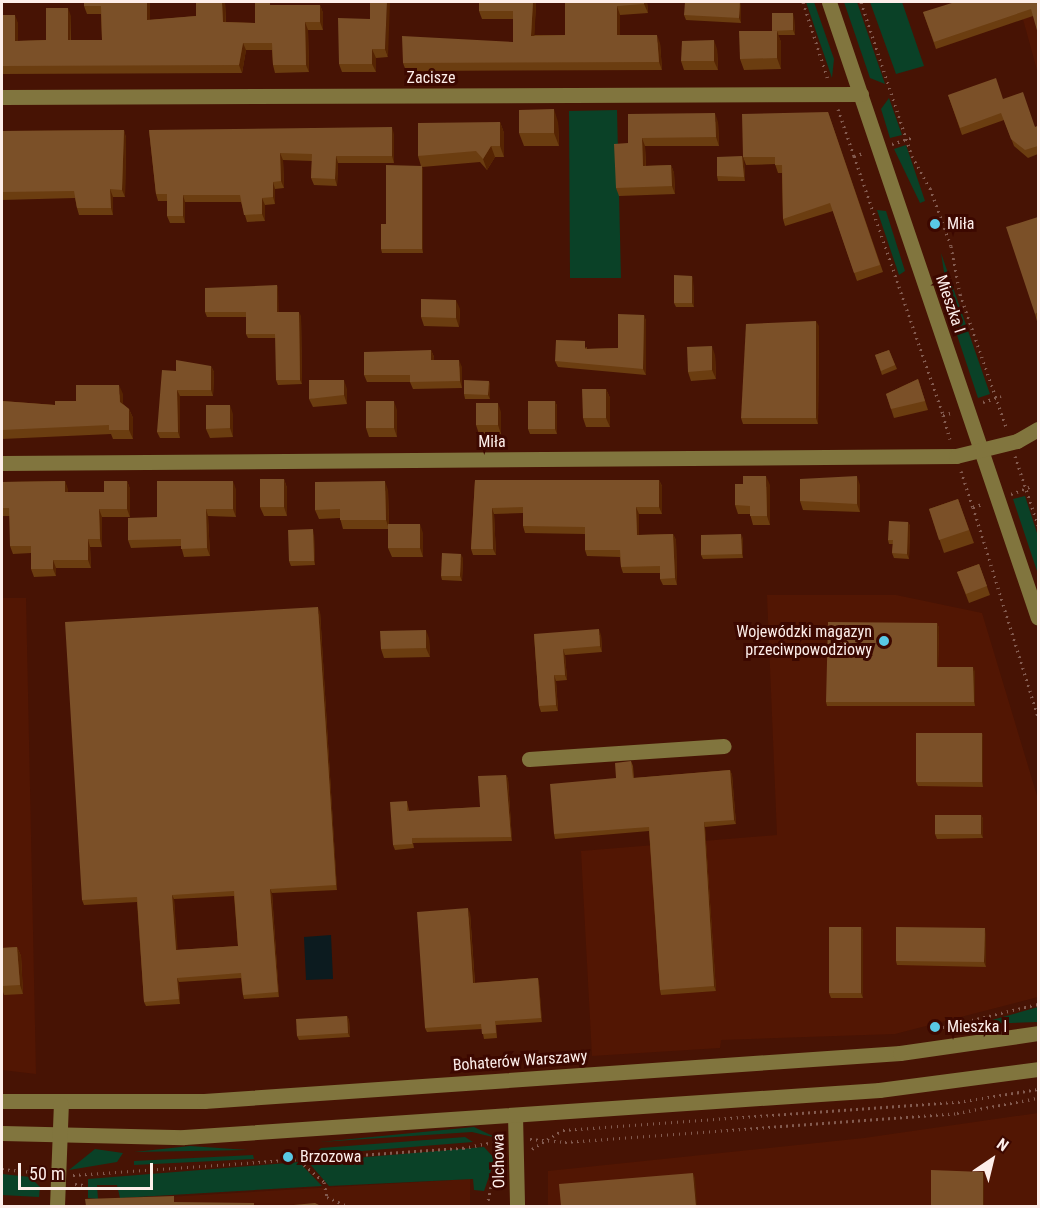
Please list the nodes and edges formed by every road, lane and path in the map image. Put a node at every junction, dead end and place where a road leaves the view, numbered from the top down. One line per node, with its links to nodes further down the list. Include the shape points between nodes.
1 (829, 2): 3 (street, Mieszka I)
2 (861, 2): 7 (path, via 912,156 930,188 951,246 960,294)
3 (861, 94): 4 (street, Zacisze); 8 (street, Mieszka I)
4 (2, 97)
5 (854, 156): 8 (path, via 943,416)
6 (1001, 396): 7 (path)
7 (996, 398): 8 (path); 10 (path)
8 (967, 407): 11 (street, Mieszka I)
9 (1038, 429): 10 (street, Miła)
10 (1011, 443): 11 (street, Miła); 14 (path)
11 (982, 452): 12 (street, Miła, via 956,456); 15 (street, Mieszka I)
12 (2, 463)
13 (973, 507): 16 (path)
14 (1038, 525)
15 (1038, 618)
16 (1038, 717)
17 (724, 746): 18 (street)
18 (530, 759)
19 (1038, 1033): 24 (street, Bohaterów Warszawy, via 900,1053 204,1101)
20 (1038, 1069): 25 (street, via 879,1090)
21 (1038, 1089): 28 (path, via 946,1103 563,1130)
22 (1038, 1098): 28 (path, via 957,1113)
23 (2, 1101): 24 (street, Bohaterów Warszawy)
24 (61, 1104): 27 (street)
25 (515, 1115): 27 (street, via 184,1137); 29 (street, Olchowa)
26 (2, 1133): 27 (street)
27 (59, 1138): 33 (street)
28 (548, 1141): 29 (path); 29 (path)
29 (517, 1144): 31 (path); 36 (path, via 498,1150); 37 (street, Olchowa)
30 (304, 1151): 31 (path)
31 (304, 1159): 33 (path); 35 (path, via 324,1182 327,1197)
32 (2, 1169): 33 (path)
33 (57, 1174): 34 (street)
34 (57, 1206)
35 (347, 1206)
36 (487, 1206)
37 (517, 1206)

